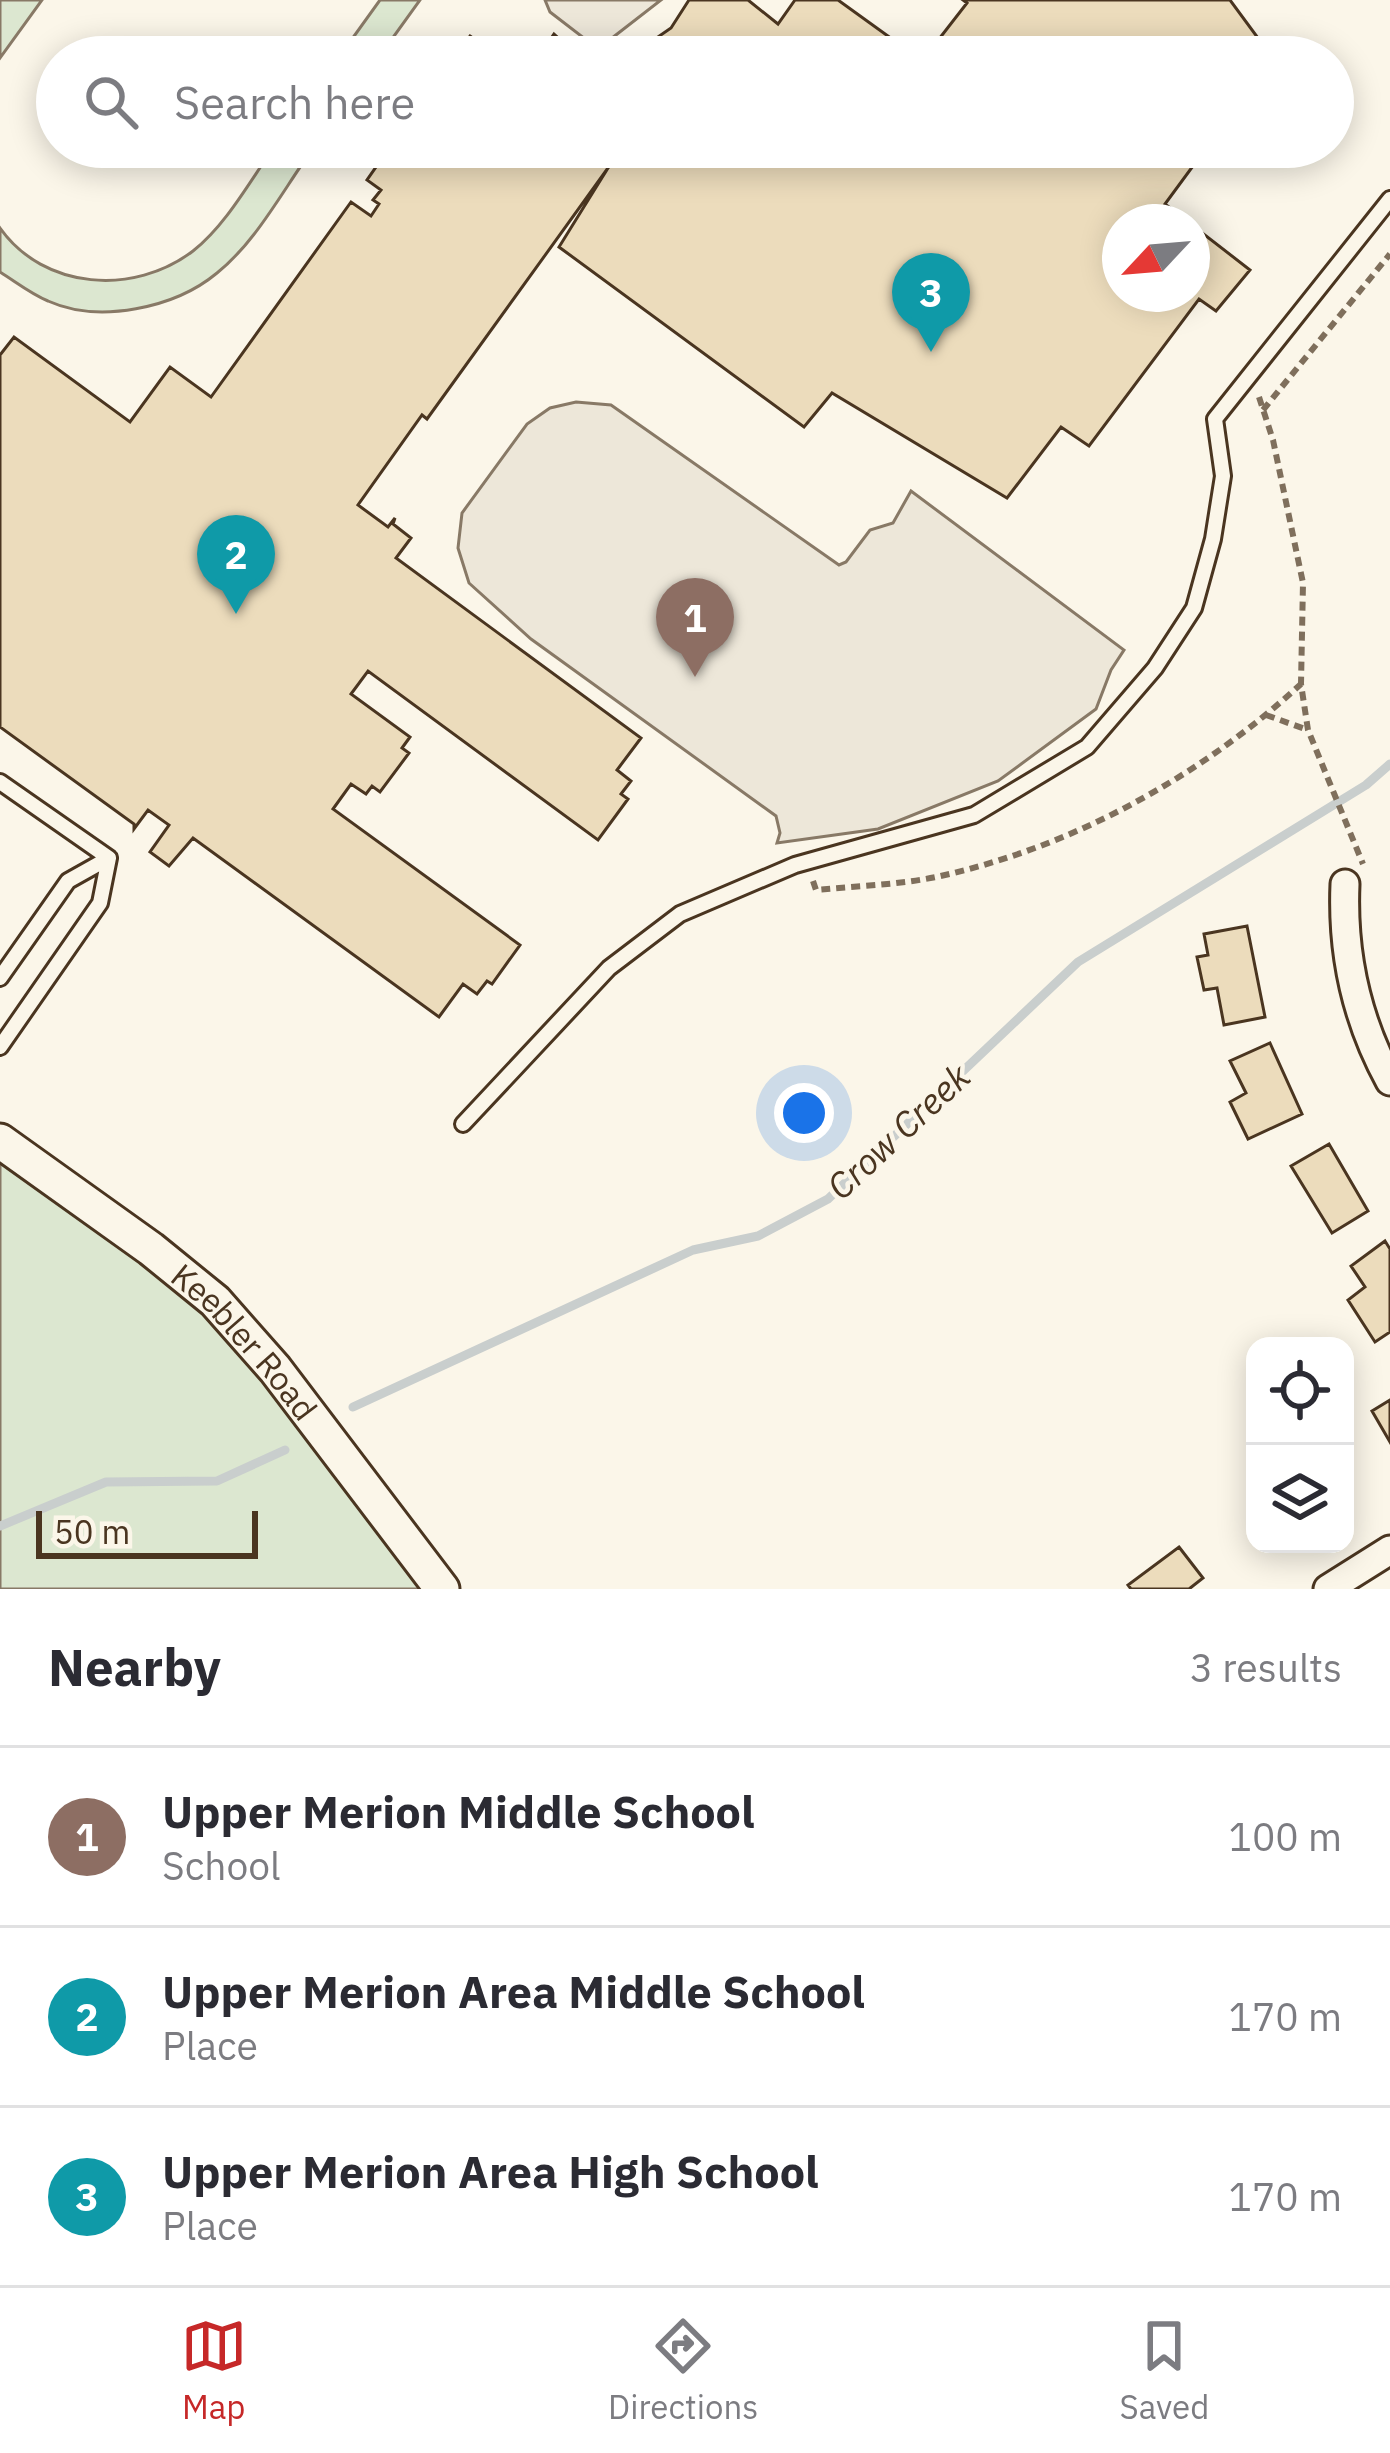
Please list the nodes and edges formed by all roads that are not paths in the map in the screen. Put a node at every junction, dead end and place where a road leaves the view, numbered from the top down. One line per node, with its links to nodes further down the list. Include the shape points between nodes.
1 (1390, 199): 8 (lane, via 1215,419 1223,476 1194,608 1087,747 974,815 807,862 680,914 609,968)
2 (0, 782): 3 (lane)
3 (109, 858): 5 (lane, via 68,881); 6 (lane, via 100,903)
4 (1345, 884): 7 (street, via 1352,981)
5 (0, 978)
6 (0, 1047)
7 (1390, 1081)
8 (463, 1124)
9 (0, 1141): 11 (street, Keebler Road, via 215,1301)
10 (1390, 1550): 12 (street)
11 (442, 1589)
12 (1328, 1589)

